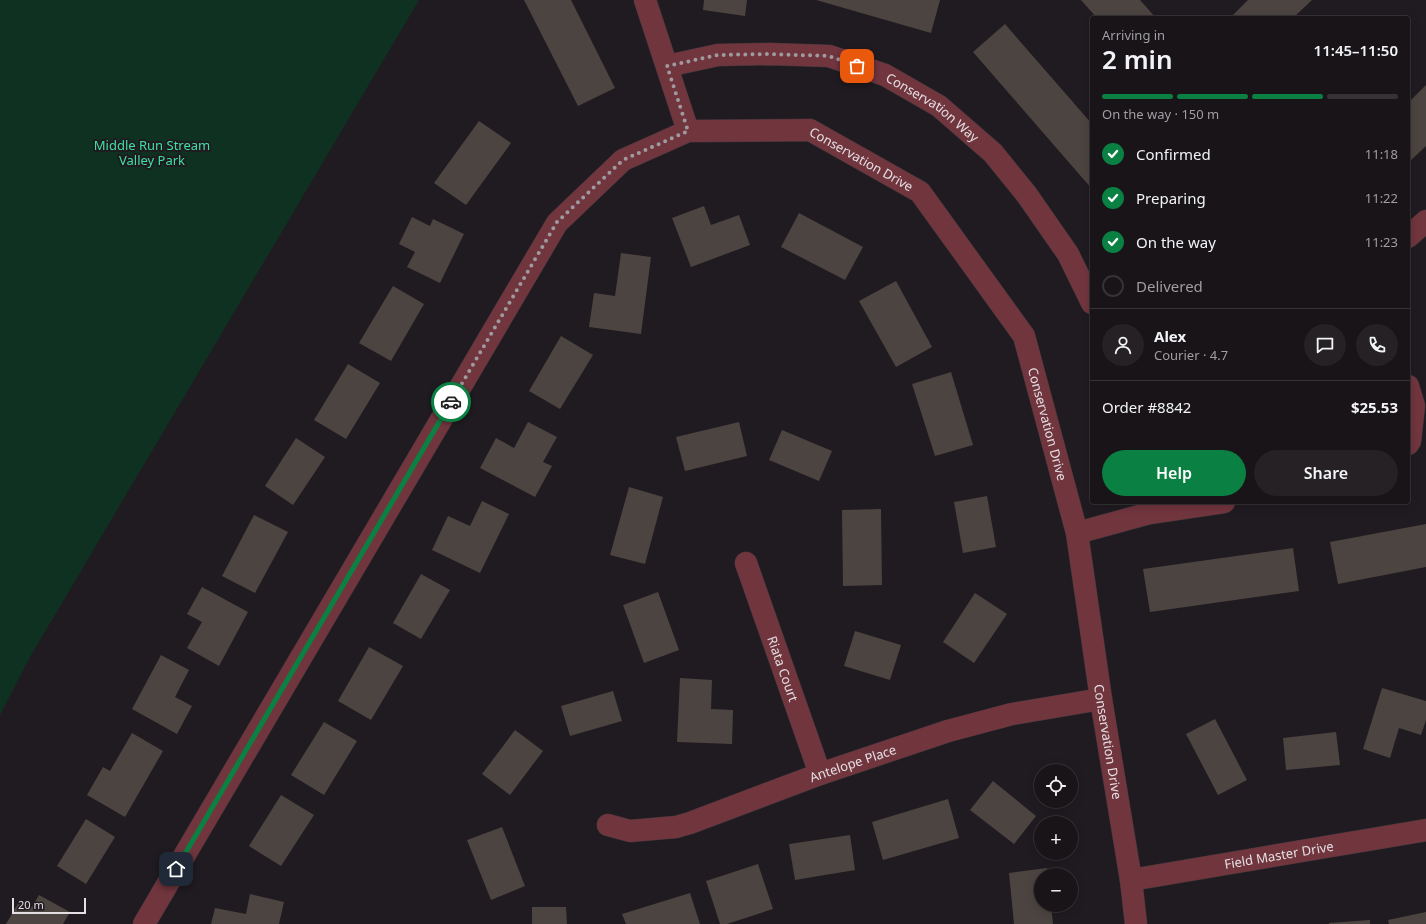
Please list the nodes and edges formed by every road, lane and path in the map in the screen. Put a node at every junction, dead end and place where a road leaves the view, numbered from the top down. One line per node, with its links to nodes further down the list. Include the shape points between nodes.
1 (645, 0): 2 (street)
2 (667, 66): 3 (street); 6 (street, Conservation Way, via 718,55 829,56 885,75 940,106 993,153 1027,195 1068,254)
3 (688, 131): 11 (street, Conservation Drive, via 810,130 920,192 1024,336); 18 (street, Conservation Drive, via 623,160 557,222)
4 (1426, 221): 5 (street)
5 (1410, 235)
6 (1090, 299)
7 (1410, 393): 8 (street, via 1414,406)
8 (1410, 441)
9 (1199, 504): 10 (street)
10 (1149, 508): 11 (street)
11 (1077, 533): 13 (street, Conservation Drive)
12 (746, 563): 14 (street, Riata Court)
13 (1101, 699): 14 (street, Antelope Place, via 1012,714 948,731); 17 (street, Conservation Drive)
14 (820, 774): 15 (street, Antelope Place, via 676,827 630,831)
15 (608, 826)
16 (1426, 830): 17 (street, Field Master Drive)
17 (1131, 880): 19 (street, Conservation Drive)
18 (144, 924)
19 (1136, 924)

